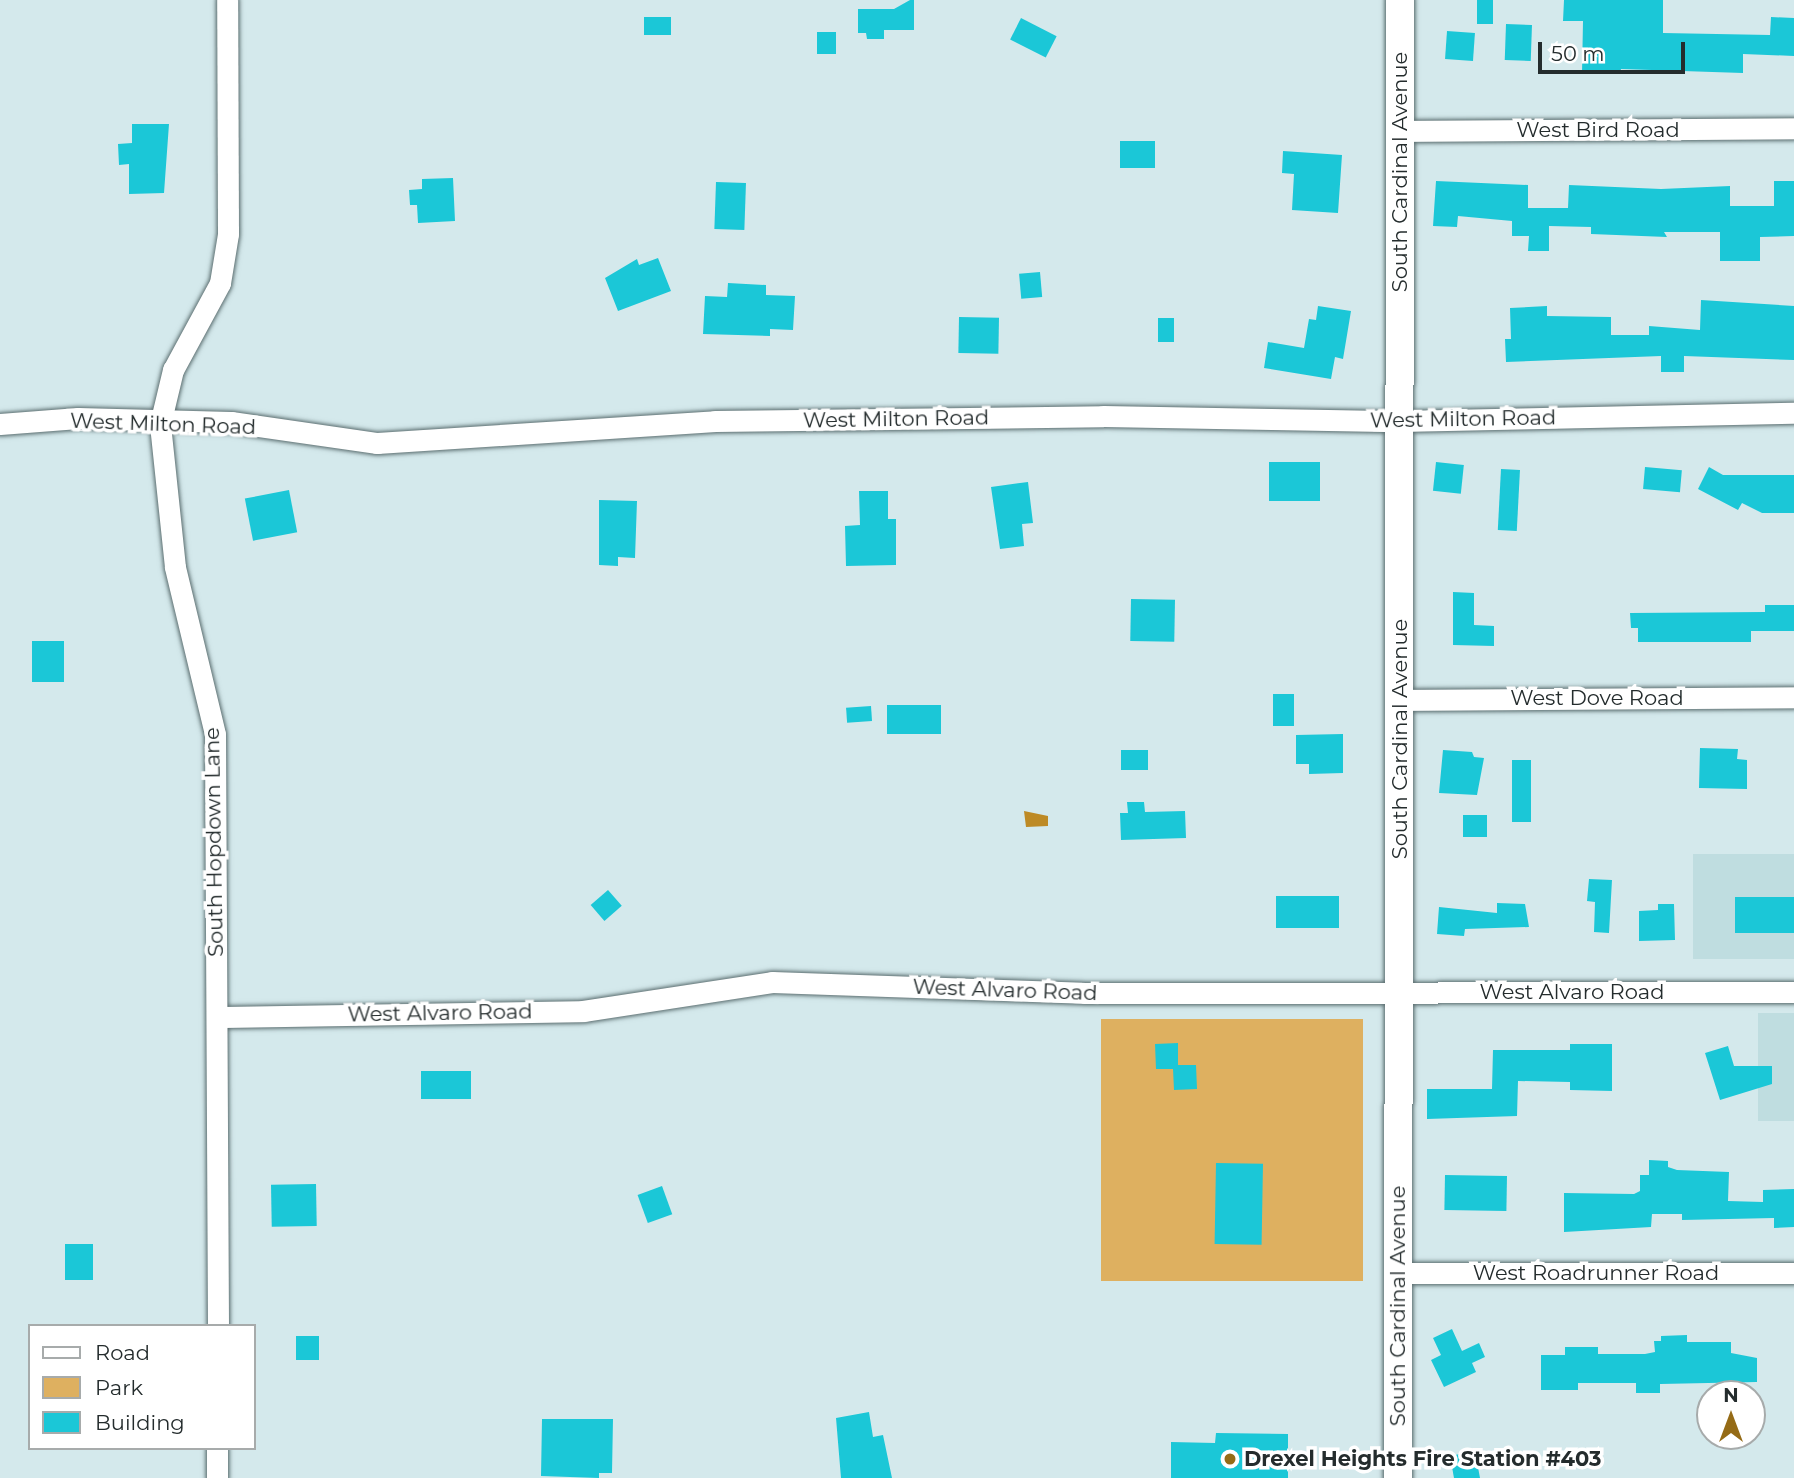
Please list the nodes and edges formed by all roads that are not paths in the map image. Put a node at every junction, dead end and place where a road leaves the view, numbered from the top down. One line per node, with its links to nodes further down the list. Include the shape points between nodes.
1 (226, 0): 8 (street, South Hopdown Lane, via 228,234 220,283 173,370)
2 (1400, 0): 4 (main road, South Cardinal Avenue)
3 (1794, 128): 4 (street, West Bird Road)
4 (1402, 131): 6 (main road, South Cardinal Avenue)
5 (1794, 413): 6 (street, West Milton Road)
6 (1398, 421): 8 (street, West Milton Road, via 1103,416 715,421 377,443 231,422); 10 (main road, South Cardinal Avenue)
7 (0, 424): 8 (street, West Milton Road, via 78,418)
8 (160, 424): 13 (street, South Hopdown Lane, via 175,567 215,734)
9 (1794, 697): 10 (street, West Dove Road)
10 (1401, 700): 11 (main road, South Cardinal Avenue)
11 (1398, 992): 12 (street, West Alvaro Road); 13 (street, West Alvaro Road, via 1085,993 772,982 583,1011); 14 (main road, South Cardinal Avenue)
12 (1794, 992)
13 (218, 1017): 16 (street, South Hopdown Lane)
14 (1398, 1273): 15 (street, West Roadrunner Road); 19 (main road, South Cardinal Avenue)
15 (1794, 1273)
16 (218, 1324)
17 (218, 1450): 18 (street)
18 (218, 1478)
19 (1398, 1478)

